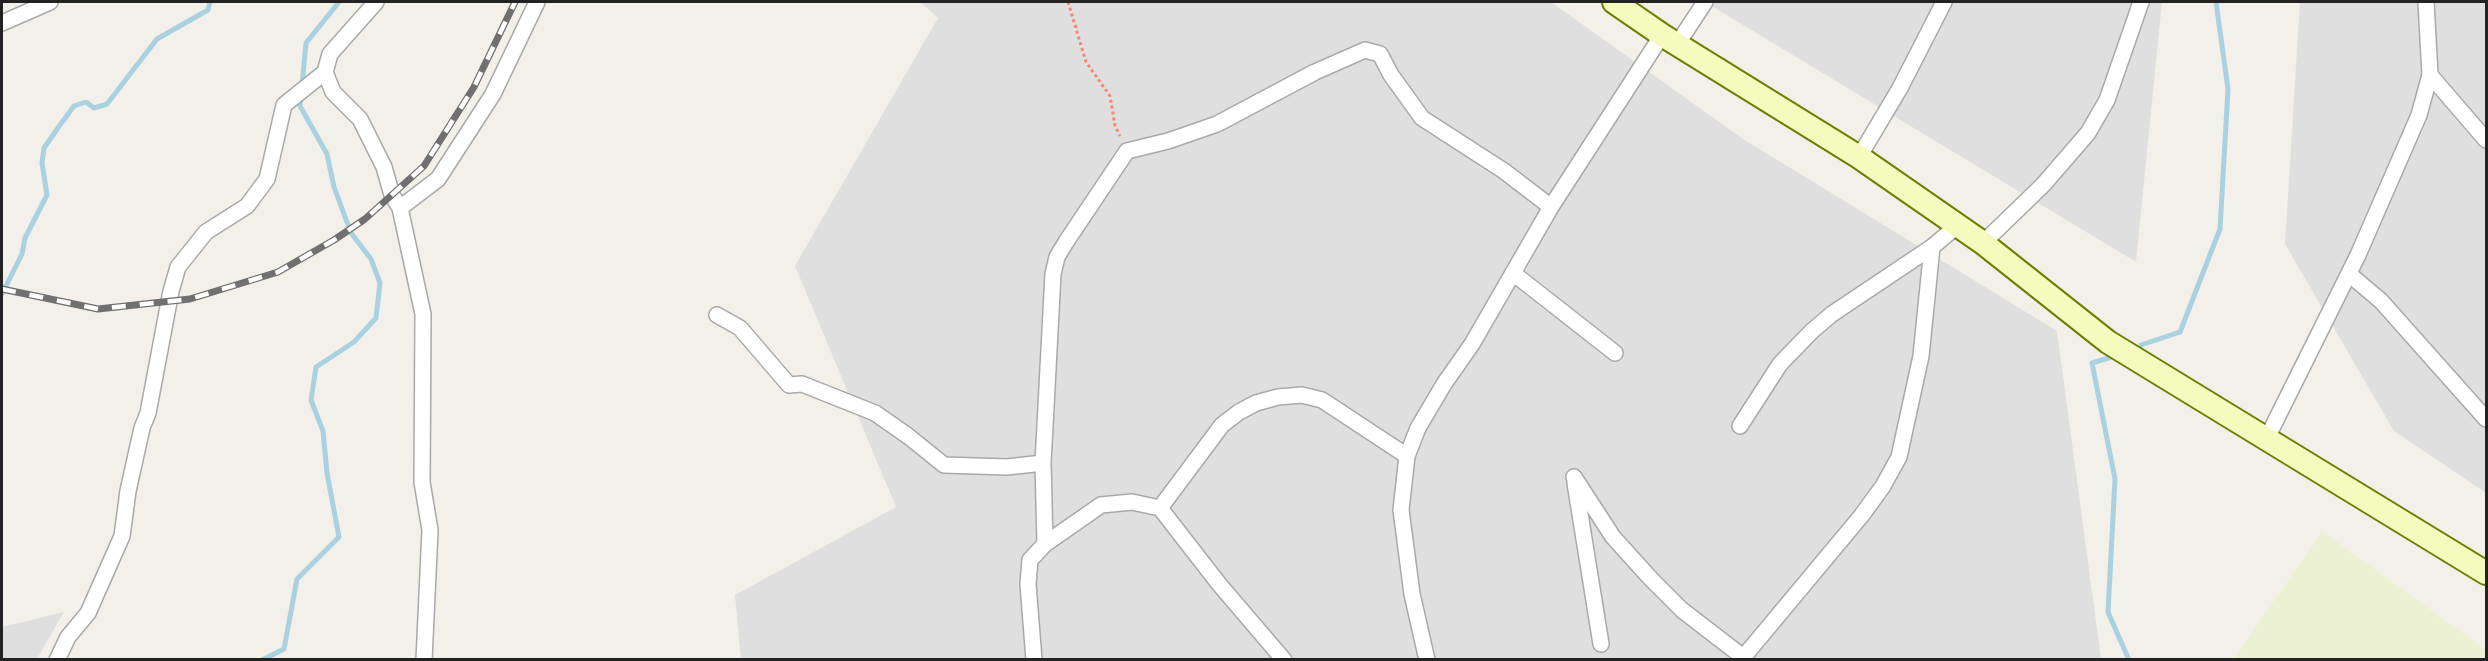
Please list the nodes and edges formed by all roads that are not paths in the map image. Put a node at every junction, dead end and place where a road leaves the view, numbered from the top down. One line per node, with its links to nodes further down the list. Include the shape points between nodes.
1 (50, 2): 9 (street)
2 (376, 2): 11 (street, via 330,54)
3 (537, 2): 16 (street, via 493,94 438,179)
4 (1614, 2): 10 (main road)
5 (1705, 2): 10 (street)
6 (1944, 2): 14 (street)
7 (2140, 2): 18 (street, via 2107,100 2088,133 2043,185)
8 (2426, 2): 12 (street)
9 (2, 23)
10 (1670, 39): 14 (main road); 15 (street)
11 (325, 72): 16 (street, via 333,92 360,119); 34 (street, via 284,105 267,179 247,206 206,232 178,267 128,491 122,536 88,613 68,637)
12 (2430, 75): 13 (street); 21 (street, via 2419,115)
13 (2487, 140)
14 (1859, 157): 17 (main road)
15 (1551, 207): 20 (street); 28 (street, via 1422,118 1380,54 1365,50 1217,124 1127,151 1057,257 1050,315)
16 (400, 208): 35 (street, via 423,314 422,482 430,530)
17 (1957, 226): 18 (main road); 19 (street)
18 (1983, 243): 26 (main road, via 2108,342)
19 (1932, 247): 25 (street, via 1812,331 1780,364); 33 (street, via 1922,356 1899,457 1862,515)
20 (1513, 273): 23 (street); 27 (street, via 1418,428)
21 (2349, 274): 24 (street, via 2381,301); 26 (street)
22 (717, 315): 28 (street, via 740,328 789,385 802,384 876,413 944,465 1007,467)
23 (1615, 352)
24 (2487, 419)
25 (1740, 426)
26 (2267, 438): 31 (main road)
27 (1407, 456): 29 (street, via 1322,400 1302,395 1278,397 1256,403 1222,425); 38 (street, via 1401,510 1412,594)
28 (1043, 463): 30 (street)
29 (1160, 508): 30 (street, via 1132,502 1101,505); 37 (street)
30 (1045, 544): 36 (street, via 1030,560)
31 (2487, 573)
32 (1601, 644): 33 (street, via 1574,477 1613,537 1651,579 1682,610)
33 (1742, 658)
34 (57, 660)
35 (424, 660)
36 (1034, 660)
37 (1284, 660)
38 (1427, 660)

